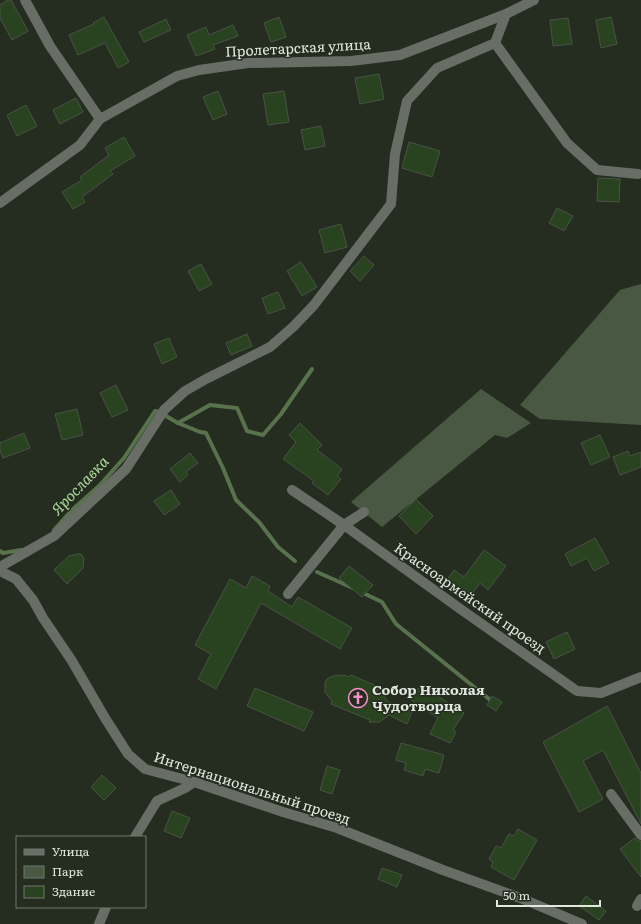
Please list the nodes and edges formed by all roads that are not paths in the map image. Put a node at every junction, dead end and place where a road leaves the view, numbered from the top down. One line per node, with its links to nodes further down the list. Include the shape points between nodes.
1 (25, 0): 5 (street, via 50,46)
2 (534, 0): 3 (street, Пролетарская улица)
3 (506, 14): 4 (street); 5 (street, Пролетарская улица, via 400,55 351,62 248,63 199,70 177,76)
4 (495, 43): 6 (street, via 572,148 597,170); 11 (street, via 437,68 407,101 395,154 391,204 314,305 270,347 185,391 164,410 126,470 54,536)
5 (100, 119): 7 (street, Пролетарская улица, via 80,145)
6 (638, 174)
7 (0, 203)
8 (292, 490): 10 (street, Красноармейский проезд)
9 (364, 512): 10 (street)
10 (344, 525): 13 (street); 14 (street, Красноармейский проезд, via 577,691 601,693)
11 (0, 567)
12 (0, 571): 15 (street, Интернациональный проезд, via 16,579 33,600 128,754 145,769)
13 (288, 594)
14 (641, 677)
15 (194, 782): 18 (street, via 157,801); 21 (street, Интернациональный проезд, via 337,828 524,899)
16 (611, 794): 17 (street)
17 (641, 835)
18 (136, 836)
19 (106, 908): 20 (street)
20 (99, 924)
21 (582, 924)

